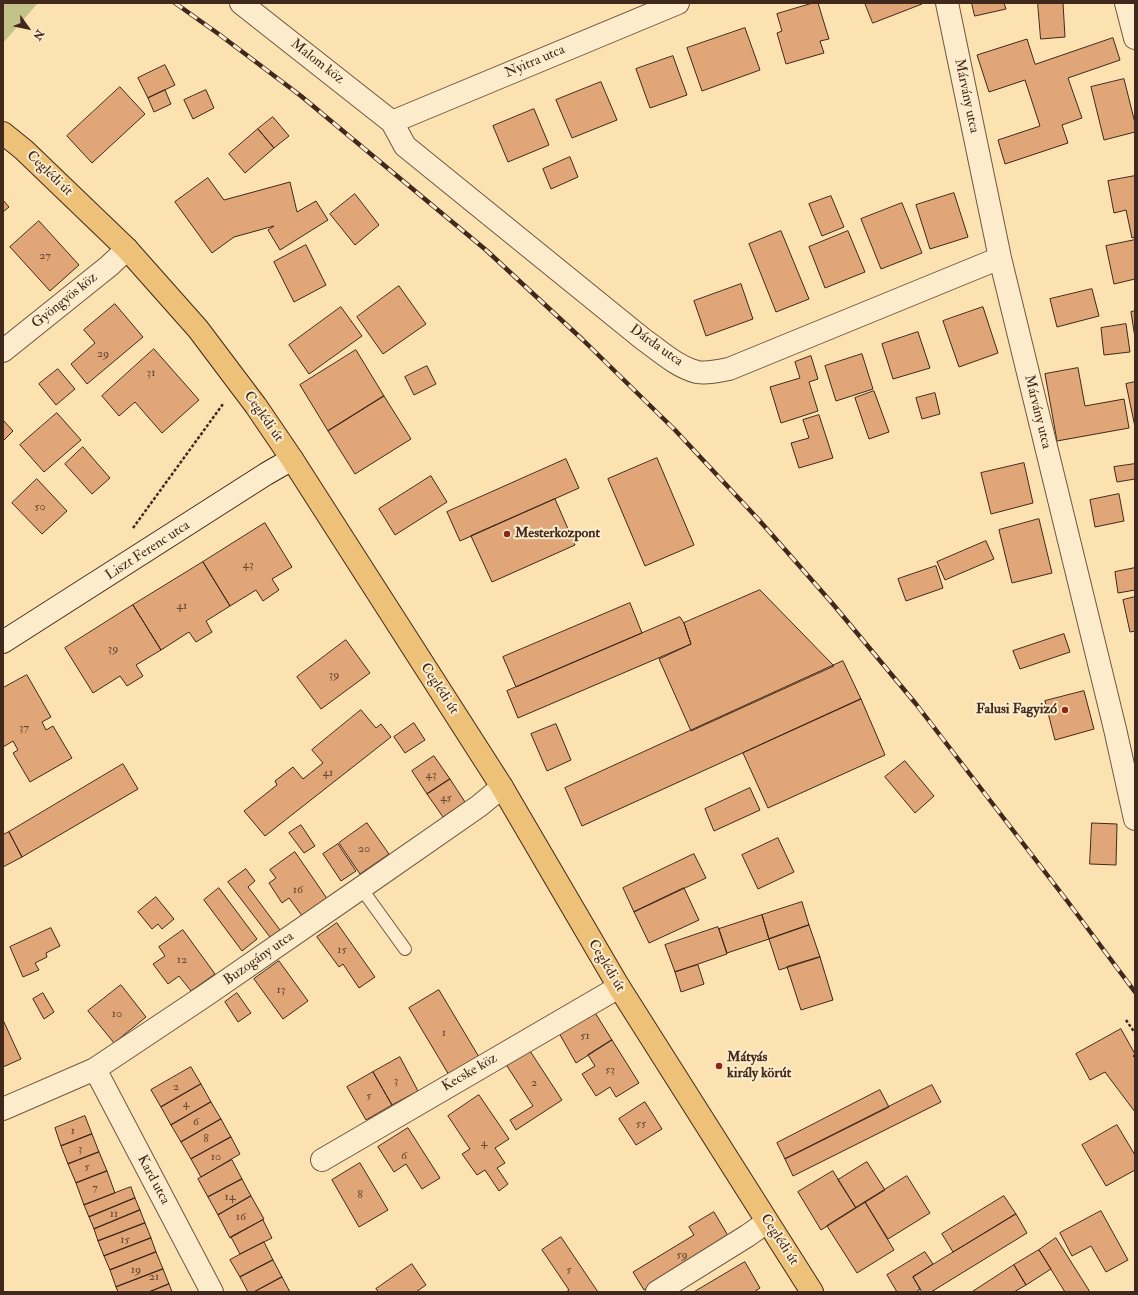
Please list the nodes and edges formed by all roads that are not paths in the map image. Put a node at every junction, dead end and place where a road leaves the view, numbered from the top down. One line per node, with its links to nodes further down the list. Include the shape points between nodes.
1 (241, 3): 6 (street, Malom köz)
2 (678, 3): 6 (street, Nyitra utca)
3 (947, 3): 9 (street, Márvány utca)
4 (1126, 3): 5 (street)
5 (1134, 32)
6 (392, 122): 9 (street, Dárda utca, via 405,146 643,339 677,363 698,372 729,369)
7 (3, 134): 8 (main road, Ceglédi út, via 24,150)
8 (127, 250): 10 (street, Gyöngyös köz); 11 (main road, Ceglédi út, via 198,329)
9 (1000, 258): 14 (street, Márvány utca)
10 (3, 351)
11 (292, 459): 12 (street, Liszt Ferenc utca); 13 (main road, Ceglédi út)
12 (3, 642)
13 (502, 787): 15 (street, Buzogány utca, via 479,806); 17 (main road, Ceglédi út)
14 (1135, 819)
15 (361, 888): 16 (lane); 18 (street, Buzogány utca)
16 (405, 949)
17 (619, 987): 20 (street, Kecske köz); 21 (main road, Ceglédi út)
18 (95, 1069): 19 (street, Buzogány utca); 22 (street, Kard utca)
19 (3, 1109)
20 (322, 1160)
21 (767, 1222): 23 (street); 24 (main road, Ceglédi út)
22 (212, 1292)
23 (657, 1292)
24 (812, 1292)

